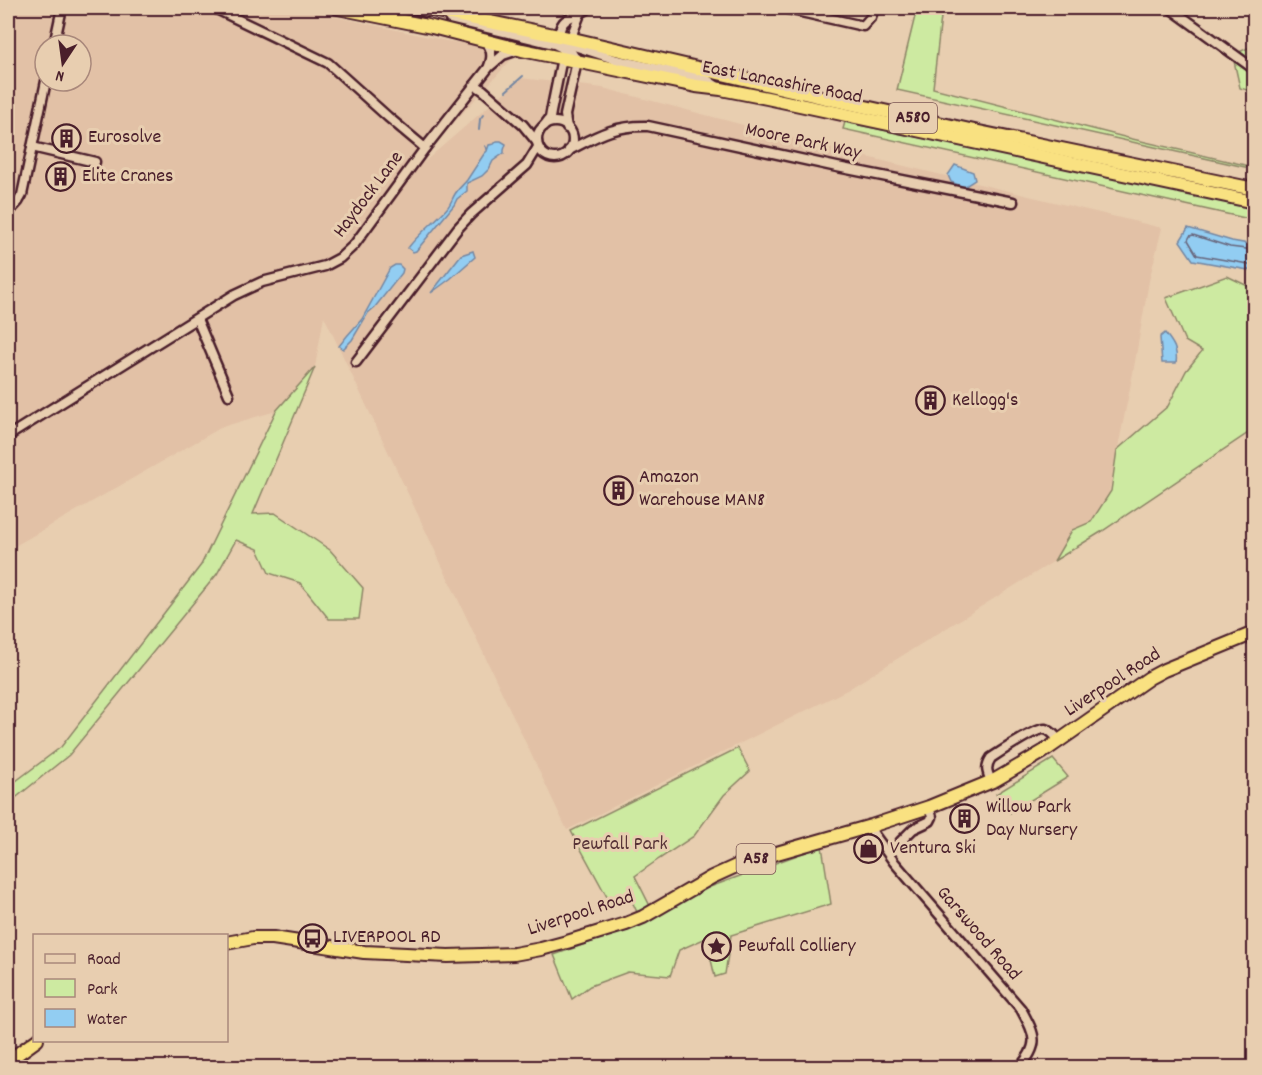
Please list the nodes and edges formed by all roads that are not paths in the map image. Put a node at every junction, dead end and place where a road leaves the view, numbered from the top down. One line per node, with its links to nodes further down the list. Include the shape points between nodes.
1 (62, 8): 11 (street)
2 (214, 8): 28 (street, via 328,63)
3 (338, 8): 12 (highway, East Lancashire Road / A580)
4 (411, 8): 14 (street)
5 (422, 8): 14 (highway, East Lancashire Road / A580)
6 (589, 8): 10 (street)
7 (783, 8): 8 (street, via 863,26)
8 (874, 8)
9 (1170, 8): 18 (street)
10 (580, 14): 13 (street); 14 (street, via 570,16 562,24)
11 (57, 33)
12 (484, 39): 15 (highway, East Lancashire Road / A580); 17 (street, via 492,52)
13 (574, 43): 14 (highway, East Lancashire Road / A580); 16 (street); 20 (street, via 617,60 706,80); 33 (highway, East Lancashire Road / A580)
14 (561, 47): 15 (highway, East Lancashire Road / A580); 16 (highway, East Lancashire Road / A580); 23 (street, via 550,118)
15 (522, 50): 17 (street, Haydock Lane, via 503,55)
16 (577, 61): 20 (highway, East Lancashire Road / A580); 24 (street, via 566,115)
17 (489, 67): 19 (street, Haydock Lane)
18 (1254, 69)
19 (475, 85): 22 (street); 28 (street, Haydock Lane)
20 (721, 89): 35 (highway, East Lancashire Road / A580)
21 (43, 93): 27 (street)
22 (523, 125): 23 (street); 26 (street)
23 (542, 128): 24 (street, via 553,122); 26 (street)
24 (569, 130): 25 (street); 29 (street)
25 (587, 139): 29 (street, Moore Park Way); 34 (street, Moore Park Way, via 625,127 648,126)
26 (538, 145): 30 (street); 32 (street)
27 (32, 147): 31 (street); 36 (street, via 22,195)
28 (425, 148): 37 (street, Haydock Lane, via 354,245 340,258 325,266 262,282)
29 (569, 150): 30 (street, via 562,156)
30 (549, 157): 32 (street)
31 (95, 162)
32 (527, 165): 38 (street, via 458,228)
33 (1254, 189)
34 (1013, 202)
35 (1254, 202)
36 (8, 213)
37 (197, 319): 39 (street); 40 (street, Haydock Lane)
38 (356, 362)
39 (229, 395)
40 (8, 436)
41 (1254, 633): 42 (highway, Liverpool Road / A58, via 1149,678)
42 (1060, 741): 43 (highway, Liverpool Road / A58); 43 (street, Liverpool Road, via 1046,729 1000,752 987,764)
43 (991, 782): 44 (highway, Liverpool Road / A58)
44 (929, 807): 45 (highway, Liverpool Road / A58); 46 (street, via 931,820 913,829)
45 (871, 826): 47 (highway, Liverpool Road / A58, via 745,862 626,924 527,952 459,956 357,951 283,939); 50 (street, Garswood Road, via 894,862 1021,1009 1035,1044)
46 (905, 841)
47 (228, 943)
48 (36, 1042): 49 (highway)
49 (8, 1061)
50 (1019, 1068)

